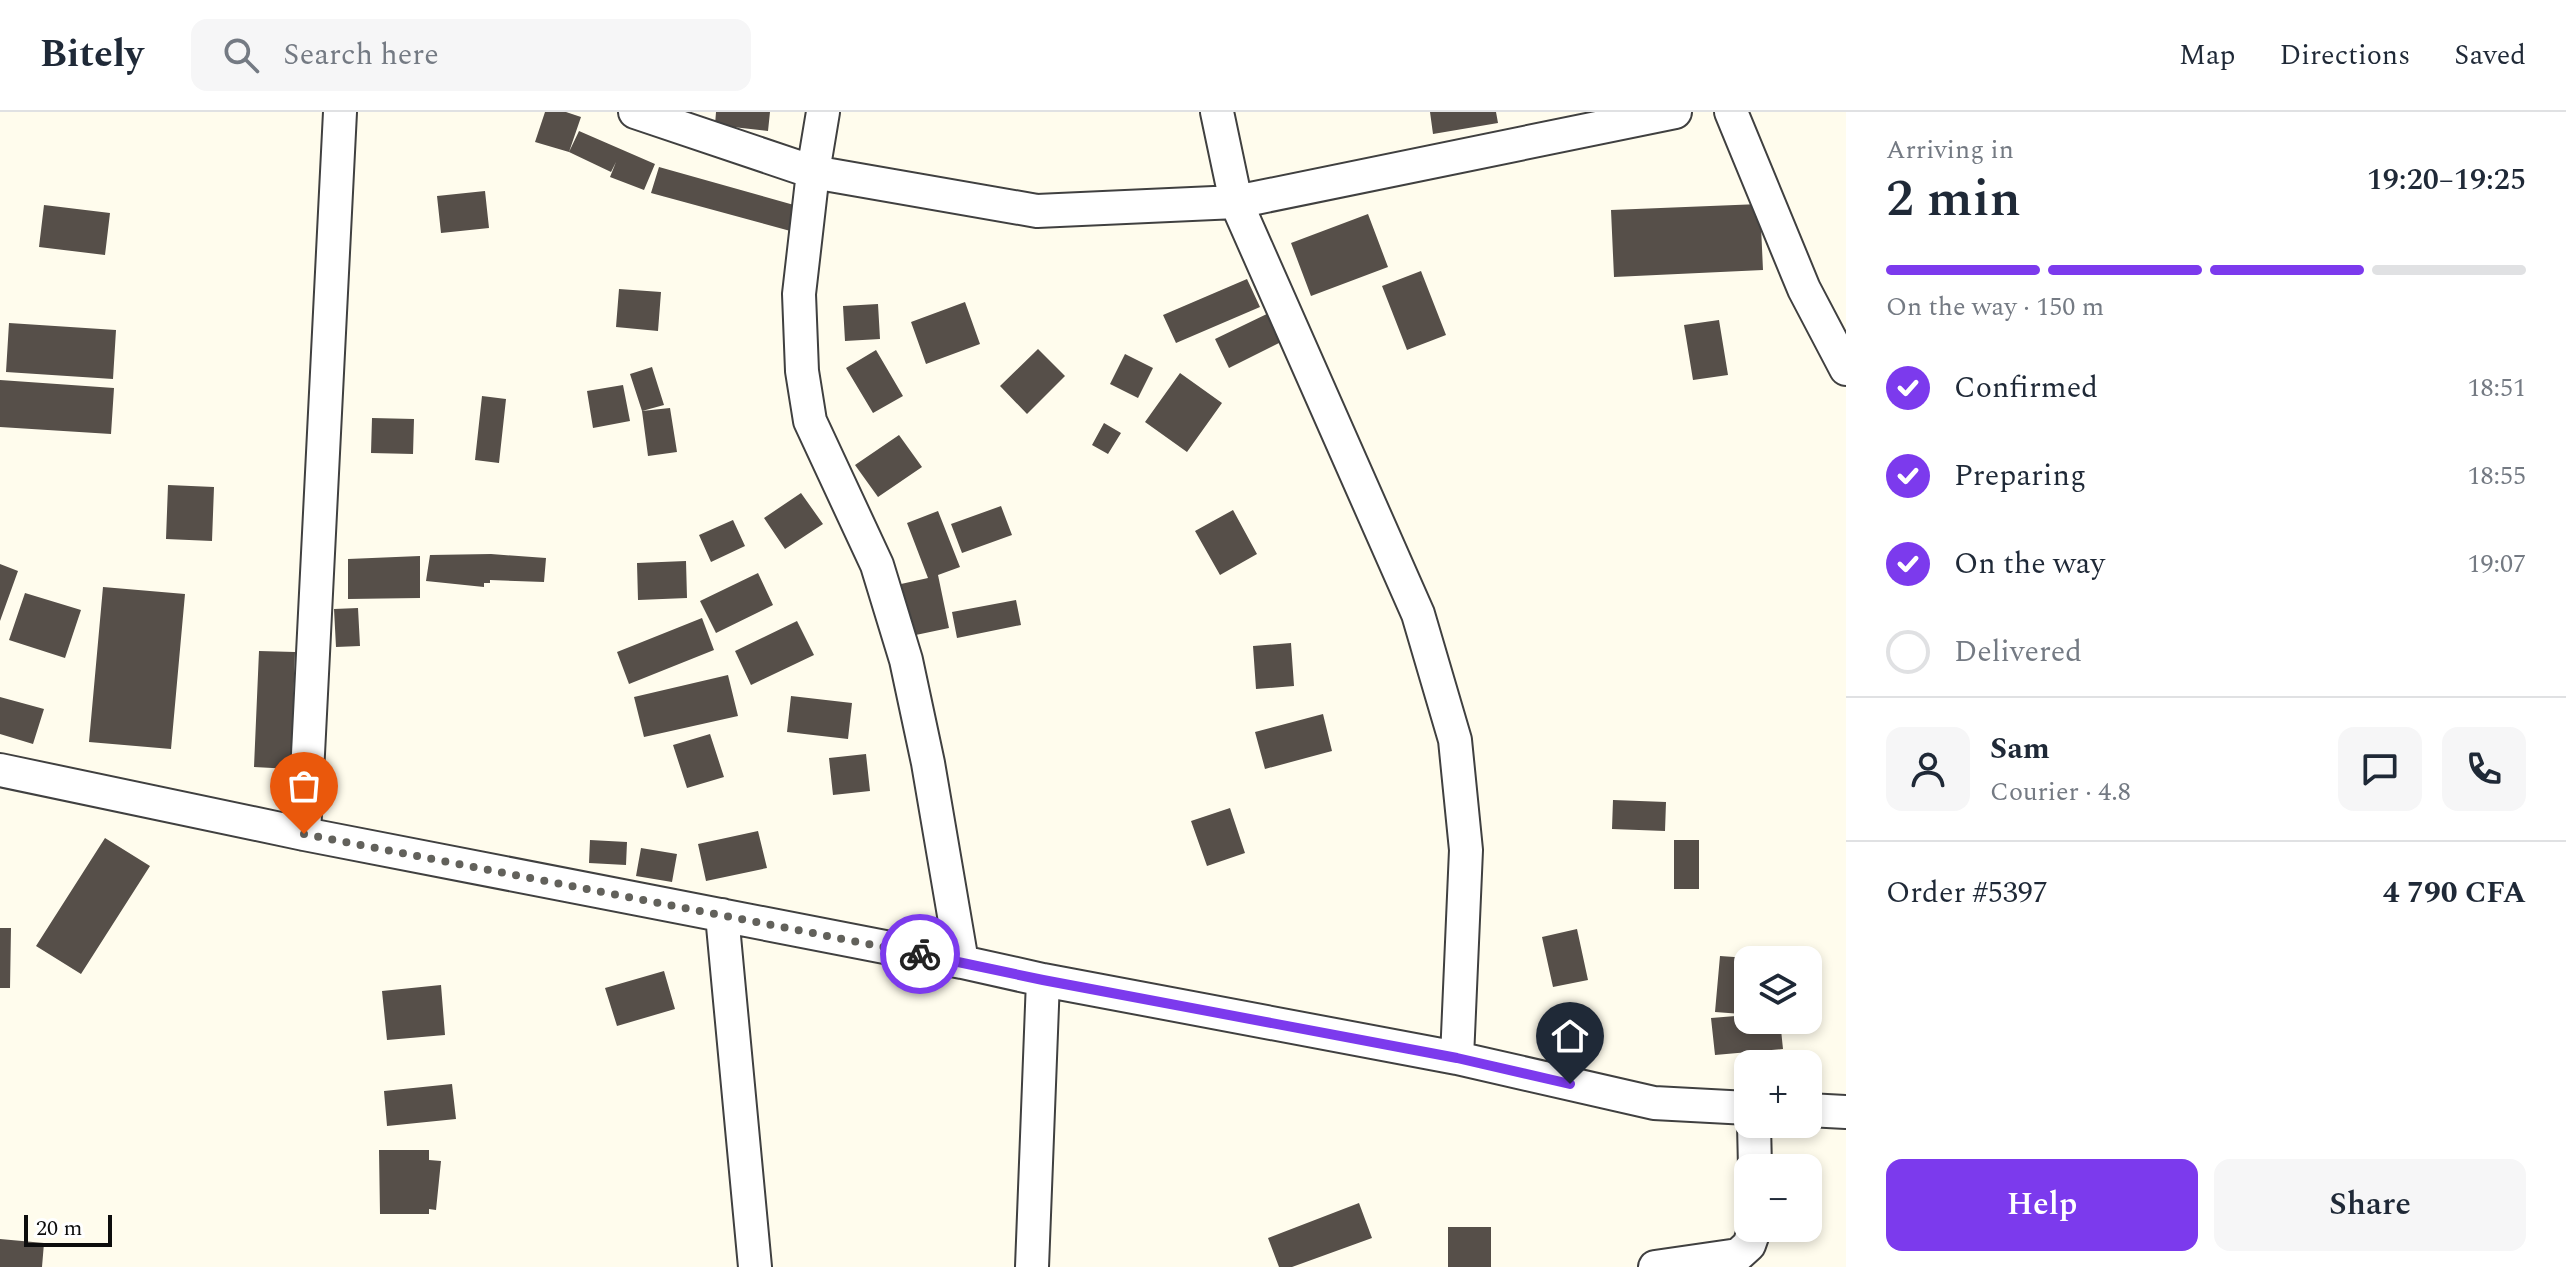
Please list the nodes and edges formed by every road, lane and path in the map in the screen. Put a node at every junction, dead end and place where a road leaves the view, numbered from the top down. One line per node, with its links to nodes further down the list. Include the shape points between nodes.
1 (340, 112): 11 (street)
2 (635, 112): 7 (street)
3 (823, 112): 7 (street)
4 (1217, 112): 8 (street)
5 (1675, 112): 8 (street)
6 (1731, 112): 9 (street, via 1804,289)
7 (813, 172): 8 (street, via 1037,211); 13 (street, via 799,294 810,421 877,565 906,660)
8 (1236, 202): 15 (street, via 1418,614 1455,740 1466,850)
9 (1846, 367)
10 (0, 770): 11 (street)
11 (304, 834): 12 (street)
12 (722, 915): 13 (street); 20 (street)
13 (962, 962): 14 (street)
14 (1043, 980): 15 (street); 21 (street)
15 (1457, 1058): 16 (street, via 1654,1103)
16 (1734, 1107)
17 (1822, 1111): 18 (street)
18 (1846, 1112)
19 (1750, 1242): 22 (street, via 1738,1255)
20 (755, 1267)
21 (1032, 1267)
22 (1655, 1267)

